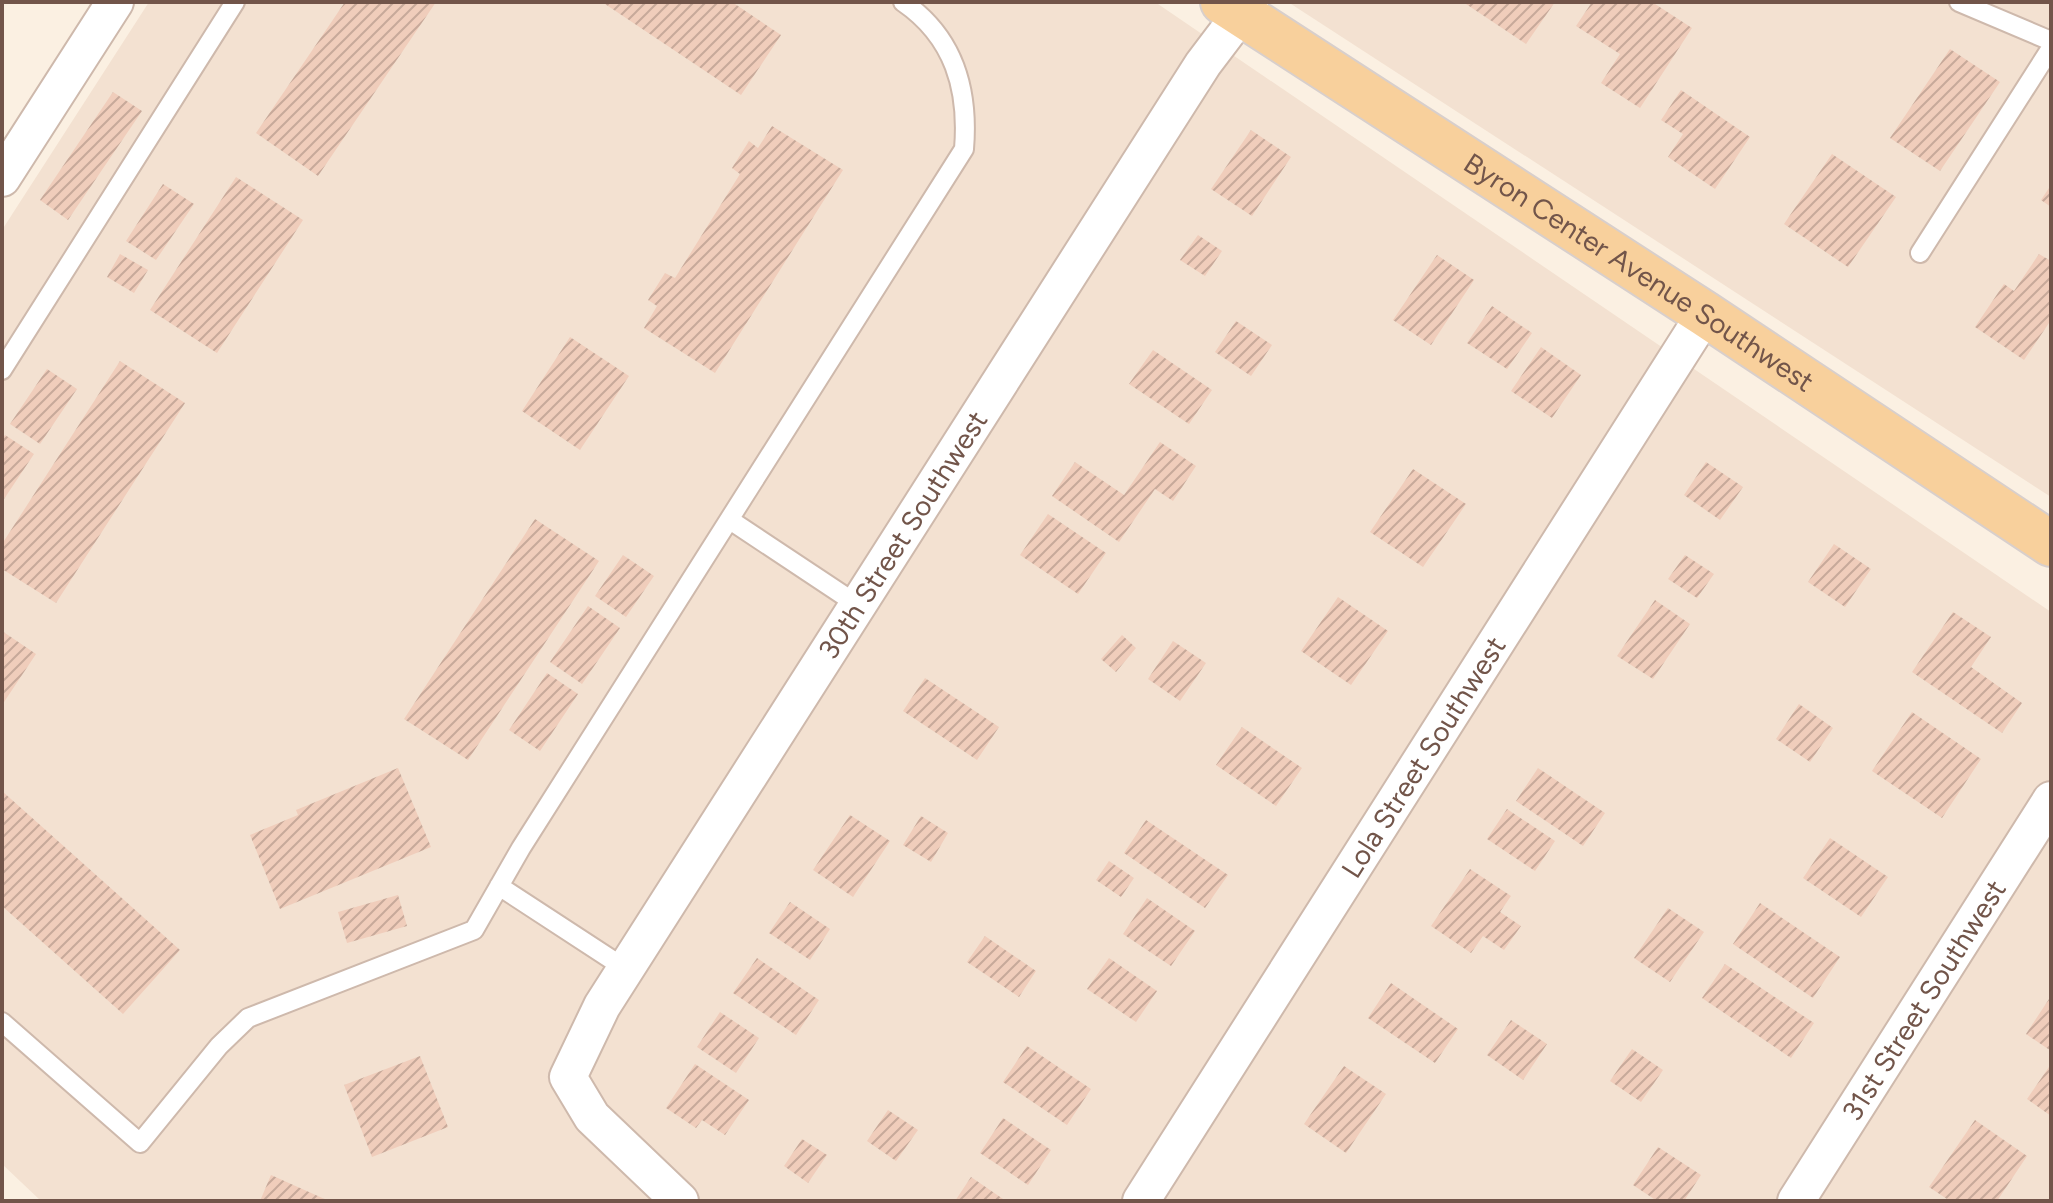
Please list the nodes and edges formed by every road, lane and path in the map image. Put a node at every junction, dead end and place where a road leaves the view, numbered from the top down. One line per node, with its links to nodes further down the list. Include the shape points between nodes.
1 (115, 2): 8 (street)
2 (235, 2): 11 (lane)
3 (903, 2): 12 (lane, via 944,42 959,75 967,116 964,149)
4 (1959, 2): 6 (lane)
5 (1238, 6): 10 (main road, Byron Center Avenue Southwest); 14 (street, 30th Street Southwest)
6 (2051, 41)
7 (2051, 48): 9 (lane)
8 (4, 171)
9 (1920, 253)
10 (1705, 314): 13 (main road, Byron Center Avenue Southwest); 20 (street, Lola Street Southwest)
11 (2, 370)
12 (730, 520): 14 (lane); 16 (lane)
13 (2051, 544)
14 (858, 605): 17 (street, 30th Street Southwest)
15 (2051, 800): 21 (street, 31st Street Southwest)
16 (499, 886): 17 (lane); 18 (lane, via 474,930 248,1018 140,1143)
17 (626, 969): 19 (street, 30th Street Southwest, via 568,1077 592,1117)
18 (2, 1022)
19 (680, 1201)
20 (1141, 1201)
21 (1796, 1201)

